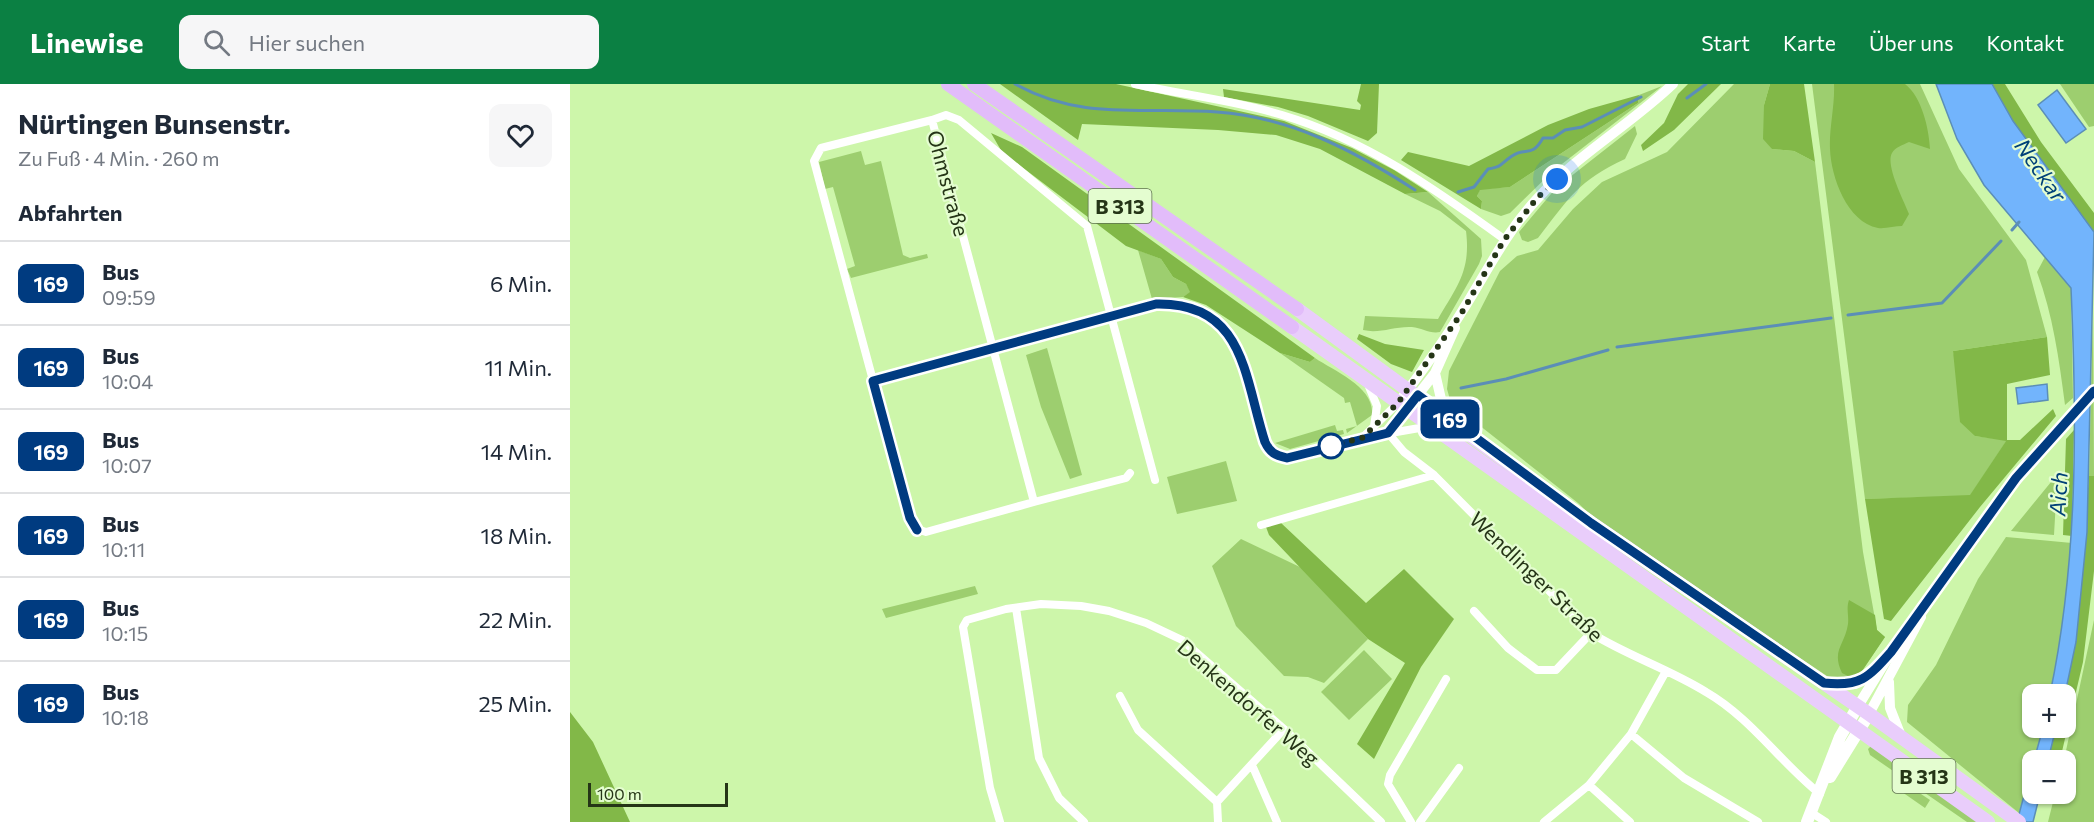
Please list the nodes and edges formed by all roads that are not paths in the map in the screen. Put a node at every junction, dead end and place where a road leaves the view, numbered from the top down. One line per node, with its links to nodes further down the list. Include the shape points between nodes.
1 (948, 84): 10 (highway, B 313)
2 (974, 84): 7 (highway, B 313)
3 (1135, 84): 6 (street, via 1280,114 1338,135 1406,171)
4 (1673, 84): 6 (street, via 1557,179)
5 (932, 120): 9 (street, via 946,116 959,120 1082,220 1092,236); 11 (street, Ohmstraße); 14 (street, Ohmstraße, via 821,148 814,161)
6 (1504, 240): 8 (street)
7 (1297, 309): 16 (main road, B 313)
8 (1461, 314): 12 (street); 16 (street)
9 (1112, 316): 11 (street); 22 (street, via 1156,304 1172,304 1204,313 1223,327 1238,348 1265,442 1277,456 1287,458); 25 (street)
10 (1292, 327): 13 (main road, B 313)
11 (993, 348): 14 (street); 26 (street, Ohmstraße)
12 (1435, 373): 16 (street); 20 (street, via 1441,399)
13 (1365, 379): 17 (main road, B 313); 18 (street, via 1377,406)
14 (873, 381): 26 (street, Ohmstraße, via 910,518 917,530 926,532)
15 (2094, 391): 28 (street, via 1986,518)
16 (1414, 392): 17 (street); 20 (main road, B 313)
17 (1402, 406): 18 (street); 19 (main road, B 313); 21 (street)
18 (1374, 426): 22 (street)
19 (1431, 426): 21 (street); 39 (main road, B 313)
20 (1459, 426): 36 (main road, B 313, via 1599,529)
21 (1388, 433): 22 (street); 24 (street, Wendlinger Straße, via 1404,452)
22 (1362, 438)
23 (1130, 473): 26 (street, via 1126,478)
24 (1434, 475): 27 (street); 31 (street, Wendlinger Straße)
25 (1155, 480)
26 (1034, 502)
27 (1262, 525)
28 (1926, 606): 32 (street); 35 (street)
29 (1016, 608): 40 (street, Denkendorfer Weg, via 1041,604 1081,606 1146,623 1182,640); 49 (street, Denkendorfer Weg, via 967,620 963,627 990,788); 50 (street, via 1039,758 1059,798)
30 (1474, 611): 31 (street, via 1508,648 1537,670 1556,670)
31 (1591, 633): 33 (street, Wendlinger Straße)
32 (1891, 652): 36 (street, via 1858,682 1845,686); 38 (street)
33 (1665, 673): 41 (street); 46 (street, Wendlinger Straße, via 1706,692 1751,726)
34 (1446, 679): 54 (street, via 1390,775 1388,784)
35 (1889, 680): 38 (street); 42 (street, via 1890,708)
36 (1824, 683): 38 (main road, B 313)
37 (1120, 696): 47 (street, via 1138,730)
38 (1864, 710): 39 (main road); 42 (main road, B 313)
39 (1854, 725): 46 (main road); 60 (main road, B 313)
40 (1284, 729): 43 (street); 53 (street, Denkendorfer Weg)
41 (1631, 734): 45 (street); 58 (street, via 1684,778)
42 (1903, 739): 61 (main road, B 313)
43 (1252, 765): 47 (street); 52 (street)
44 (1459, 768): 55 (street)
45 (1589, 785): 56 (street); 57 (street)
46 (1821, 791): 48 (main road)
47 (1217, 802): 51 (street)
48 (1810, 818): 59 (street)
49 (1000, 822)
50 (1084, 822)
51 (1218, 822)
52 (1277, 822)
53 (1381, 822)
54 (1411, 822)
55 (1420, 822)
56 (1544, 822)
57 (1630, 822)
58 (1758, 822)
59 (1826, 822)
60 (1988, 822)
61 (2019, 822)

